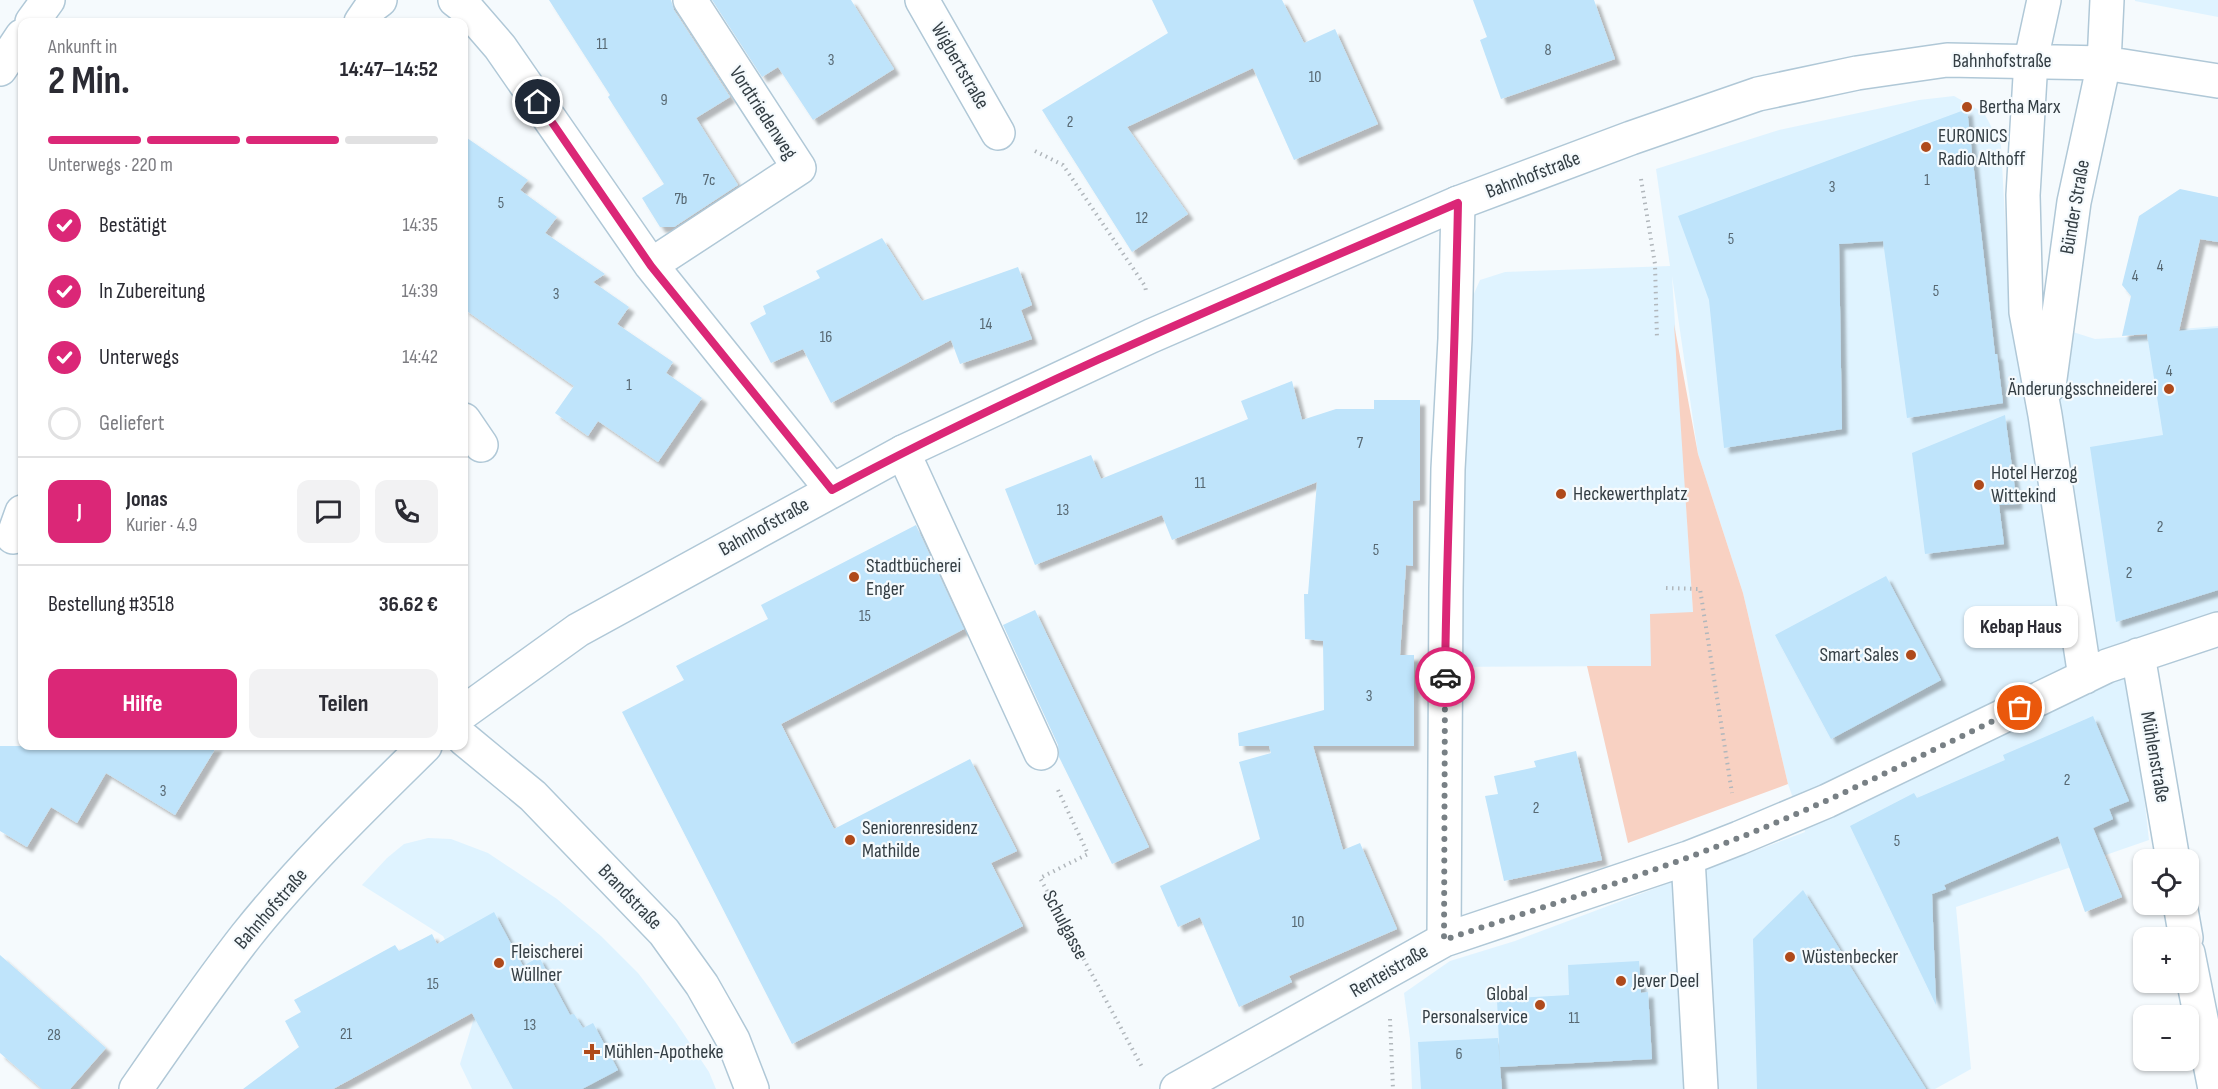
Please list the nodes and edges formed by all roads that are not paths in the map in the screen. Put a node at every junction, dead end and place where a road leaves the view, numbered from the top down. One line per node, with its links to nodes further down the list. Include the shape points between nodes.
1 (48, 0): 8 (street)
2 (380, 0): 9 (street)
3 (455, 0): 17 (street, via 500,47)
4 (690, 0): 17 (street, Vordtriedenweg, via 799,168)
5 (922, 0): 15 (street, Wigbertstraße)
6 (2044, 0): 11 (street, Bünder Straße)
7 (2107, 0): 12 (street, Bünder Straße)
8 (35, 18)
9 (364, 18)
10 (18, 42): 13 (street)
11 (2031, 60): 12 (street, Bahnhofstraße); 16 (street, Bahnhofstraße, via 1947,60 1857,73 1758,94); 18 (street, Bünder Straße, via 2023,195 2026,312)
12 (2103, 63): 14 (street, Bahnhofstraße); 18 (street, Bünder Straße, via 2074,202)
13 (0, 69)
14 (2218, 81)
15 (998, 133)
16 (1458, 203): 19 (street, Bahnhofstraße, via 1151,336); 30 (street, via 1446,578)
17 (651, 266): 20 (street)
18 (2045, 415): 23 (street, Bünder Straße)
19 (903, 452): 20 (street, Bahnhofstraße); 27 (street)
20 (832, 490): 24 (street, Bahnhofstraße, via 578,630)
21 (2218, 629): 22 (street, Renteistraße)
22 (2138, 655): 23 (street, Renteistraße); 28 (street, Mühlenstraße)
23 (2096, 671): 29 (street, Renteistraße, via 1827,801)
24 (468, 709)
25 (468, 742): 33 (street, Brandstraße, via 533,796 664,932 719,1015)
26 (420, 750): 32 (street, Bahnhofstraße, via 352,817 247,935)
27 (1041, 753)
28 (2171, 849)
29 (1688, 858): 30 (street, Renteistraße); 35 (street)
30 (1444, 940): 34 (street, Renteistraße)
31 (2196, 993): 36 (street)
32 (136, 1089)
33 (752, 1089)
34 (1177, 1089)
35 (1701, 1089)
36 (2216, 1089)

